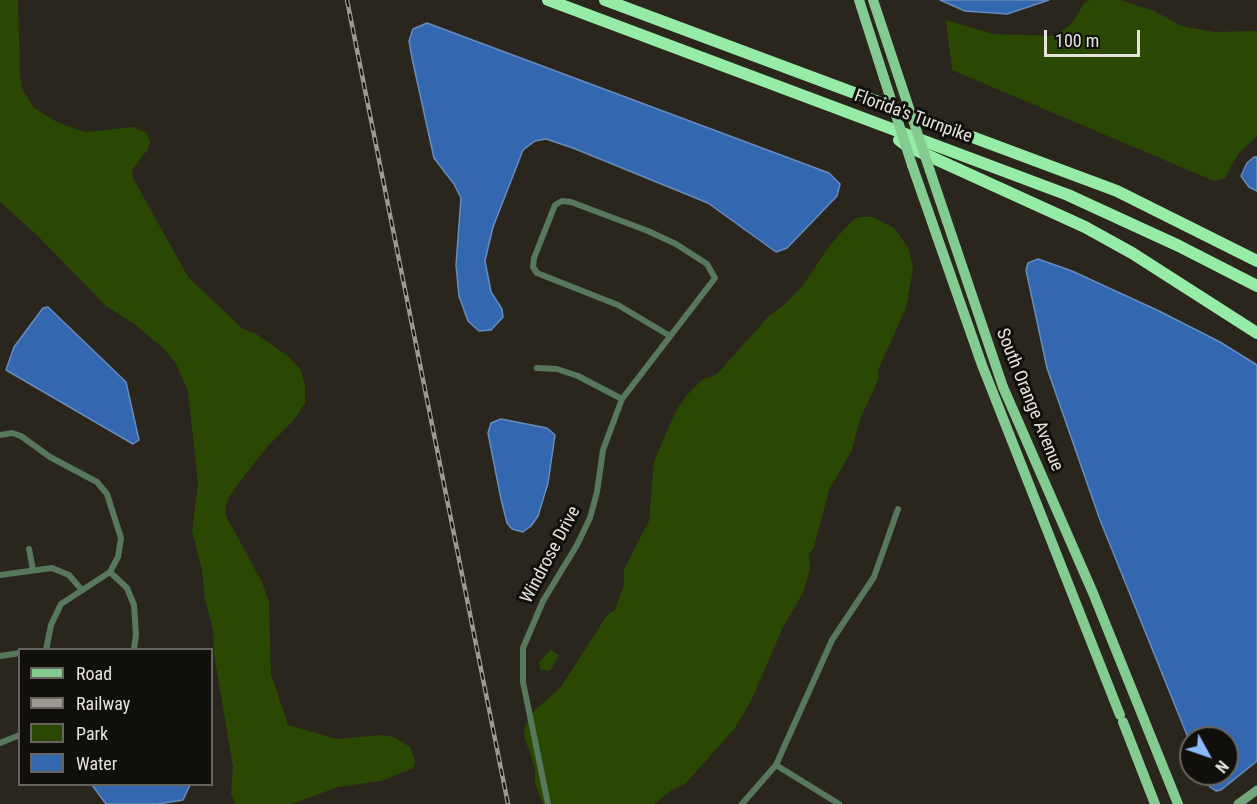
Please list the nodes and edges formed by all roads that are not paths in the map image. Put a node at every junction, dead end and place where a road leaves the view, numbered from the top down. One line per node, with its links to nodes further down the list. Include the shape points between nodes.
1 (548, 0): 5 (highway, Florida's Turnpike)
2 (605, 0): 6 (highway, Florida's Turnpike)
3 (859, 0): 32 (main road, South Orange Avenue, bridge, via 982,365)
4 (873, 0): 33 (main road, South Orange Avenue, bridge, via 1003,387 1094,593)
5 (879, 124): 9 (highway, Florida's Turnpike, via 1068,195); 10 (highway, via 907,146 1085,227)
6 (1117, 191): 7 (highway); 8 (highway, Florida's Turnpike)
7 (1257, 254)
8 (1257, 261)
9 (1257, 286)
10 (1257, 333)
11 (670, 336): 11 (street, Windrose Drive, via 618,305 537,273 534,258 555,205 571,202 648,231 707,264 715,278 711,286); 13 (street, Windrose Drive)
12 (537, 368): 13 (street, via 558,369 578,376)
13 (622, 399): 30 (street, Windrose Drive, via 603,450 590,518 534,618 523,648 523,682)
14 (0, 435): 18 (street, via 21,436 50,457 86,474 107,494 121,538)
15 (898, 509): 27 (street, via 874,577 832,640)
16 (29, 549): 17 (street)
17 (33, 570): 19 (street); 20 (street, via 60,569)
18 (110, 572): 20 (street); 22 (street, via 128,588 134,605)
19 (0, 575)
20 (81, 589): 21 (street, via 62,604)
21 (44, 648)
22 (134, 648)
23 (18, 653): 24 (street)
24 (0, 656)
25 (18, 736): 26 (street)
26 (0, 743)
27 (776, 765): 29 (street); 31 (street)
28 (1257, 790): 34 (main road)
29 (835, 803)
30 (548, 804)
31 (742, 804)
32 (1155, 804)
33 (1178, 804)
34 (1238, 804)

